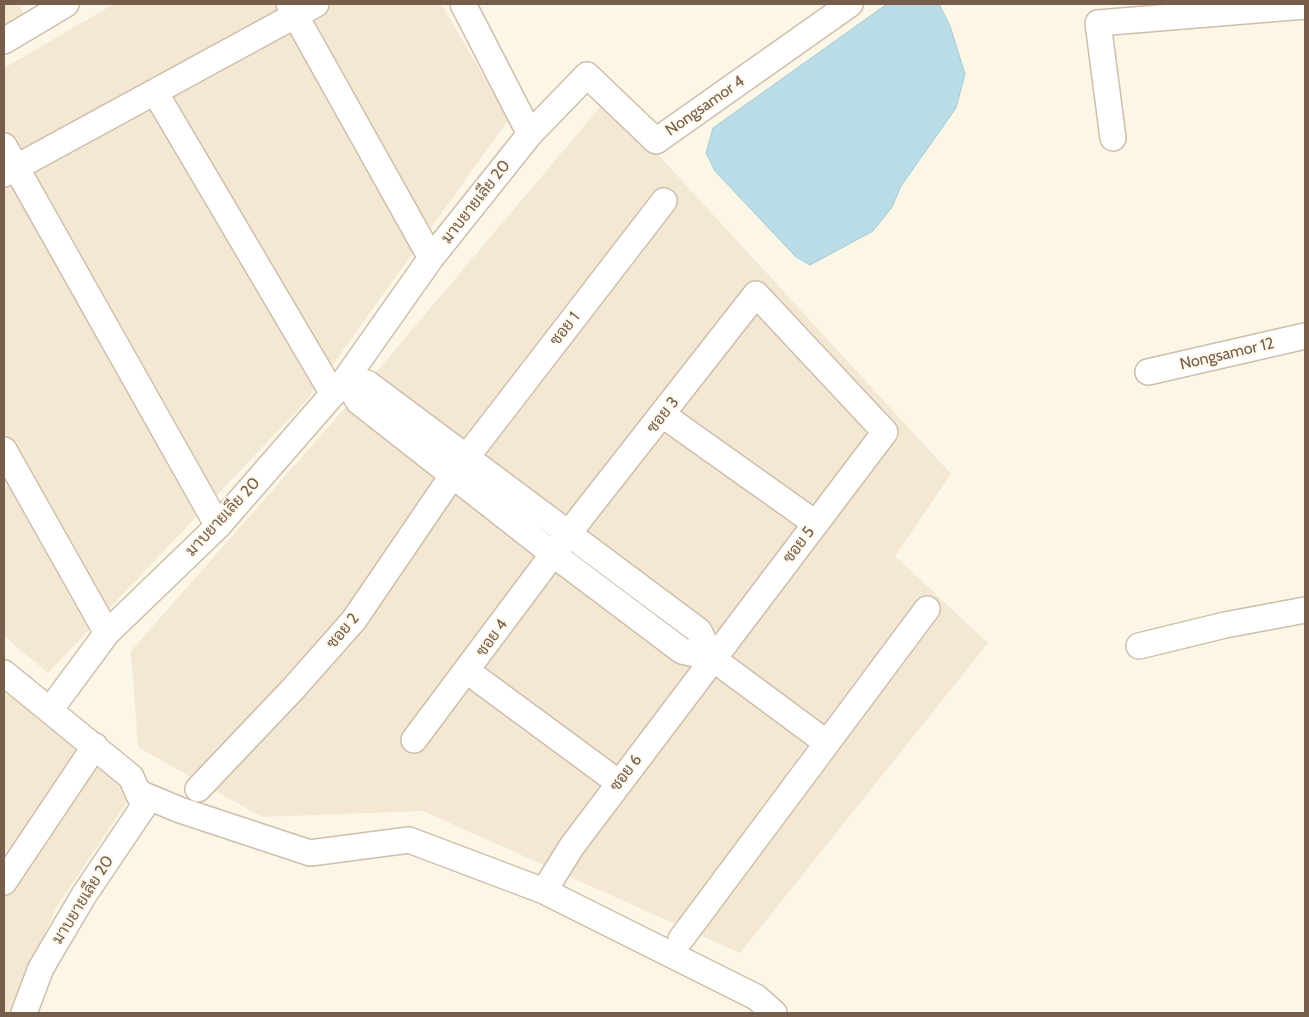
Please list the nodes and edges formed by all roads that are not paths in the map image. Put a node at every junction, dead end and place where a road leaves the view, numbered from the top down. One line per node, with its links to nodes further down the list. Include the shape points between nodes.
1 (66, 4): 6 (street)
2 (463, 4): 8 (street)
3 (850, 4): 8 (street, Nongsamor 4, via 656,141 587,75)
4 (1305, 6): 9 (street, via 1098,23)
5 (300, 8): 7 (street); 13 (street)
6 (4, 42)
7 (155, 92): 11 (street); 16 (street)
8 (530, 134): 13 (street, มาบยายเลีย 20)
9 (1113, 138)
10 (4, 146): 11 (street)
11 (10, 171): 23 (street)
12 (664, 201): 20 (street, ซอย 1)
13 (431, 258): 16 (street, มาบยายเลีย 20)
14 (1305, 336): 15 (street, Nongsamor 12)
15 (1148, 372)
16 (339, 387): 20 (street, via 367,383); 21 (street); 23 (street, มาบยายเลีย 20)
17 (663, 415): 18 (street, ซอย 3, via 756,294); 22 (street); 24 (street, ซอย 3)
18 (885, 432): 22 (street, ซอย 5)
19 (4, 450): 28 (street)
20 (467, 456): 21 (street, ซอย 2); 24 (street)
21 (452, 476): 25 (street); 38 (street, ซอย 2, via 354,620 293,690)
22 (815, 524): 30 (street, ซอย 5)
23 (218, 526): 28 (street, มาบยายเลีย 20)
24 (568, 534): 25 (street, ซอย 4); 30 (street, via 699,632)
25 (553, 554): 30 (street, via 682,652); 31 (street, ซอย 4)
26 (927, 609): 35 (street)
27 (1305, 610): 29 (street)
28 (107, 633): 33 (street, มาบยายเลีย 20)
29 (1140, 646)
30 (712, 658): 35 (street); 37 (street, ซอย 6)
31 (467, 671): 34 (street, ซอย 4); 37 (street)
32 (4, 673): 33 (street)
33 (50, 710): 36 (street)
34 (414, 740)
35 (827, 743): 42 (street)
36 (95, 746): 39 (street, via 131,777); 40 (street)
37 (620, 783): 41 (street, ซอย 6, via 572,846)
38 (198, 789)
39 (139, 793): 41 (street, via 310,853 409,840); 43 (street, มาบยายเลีย 20, via 144,806 84,895 46,959)
40 (4, 882)
41 (544, 891): 44 (street, via 756,997)
42 (681, 939)
43 (24, 1013)
44 (774, 1013)

